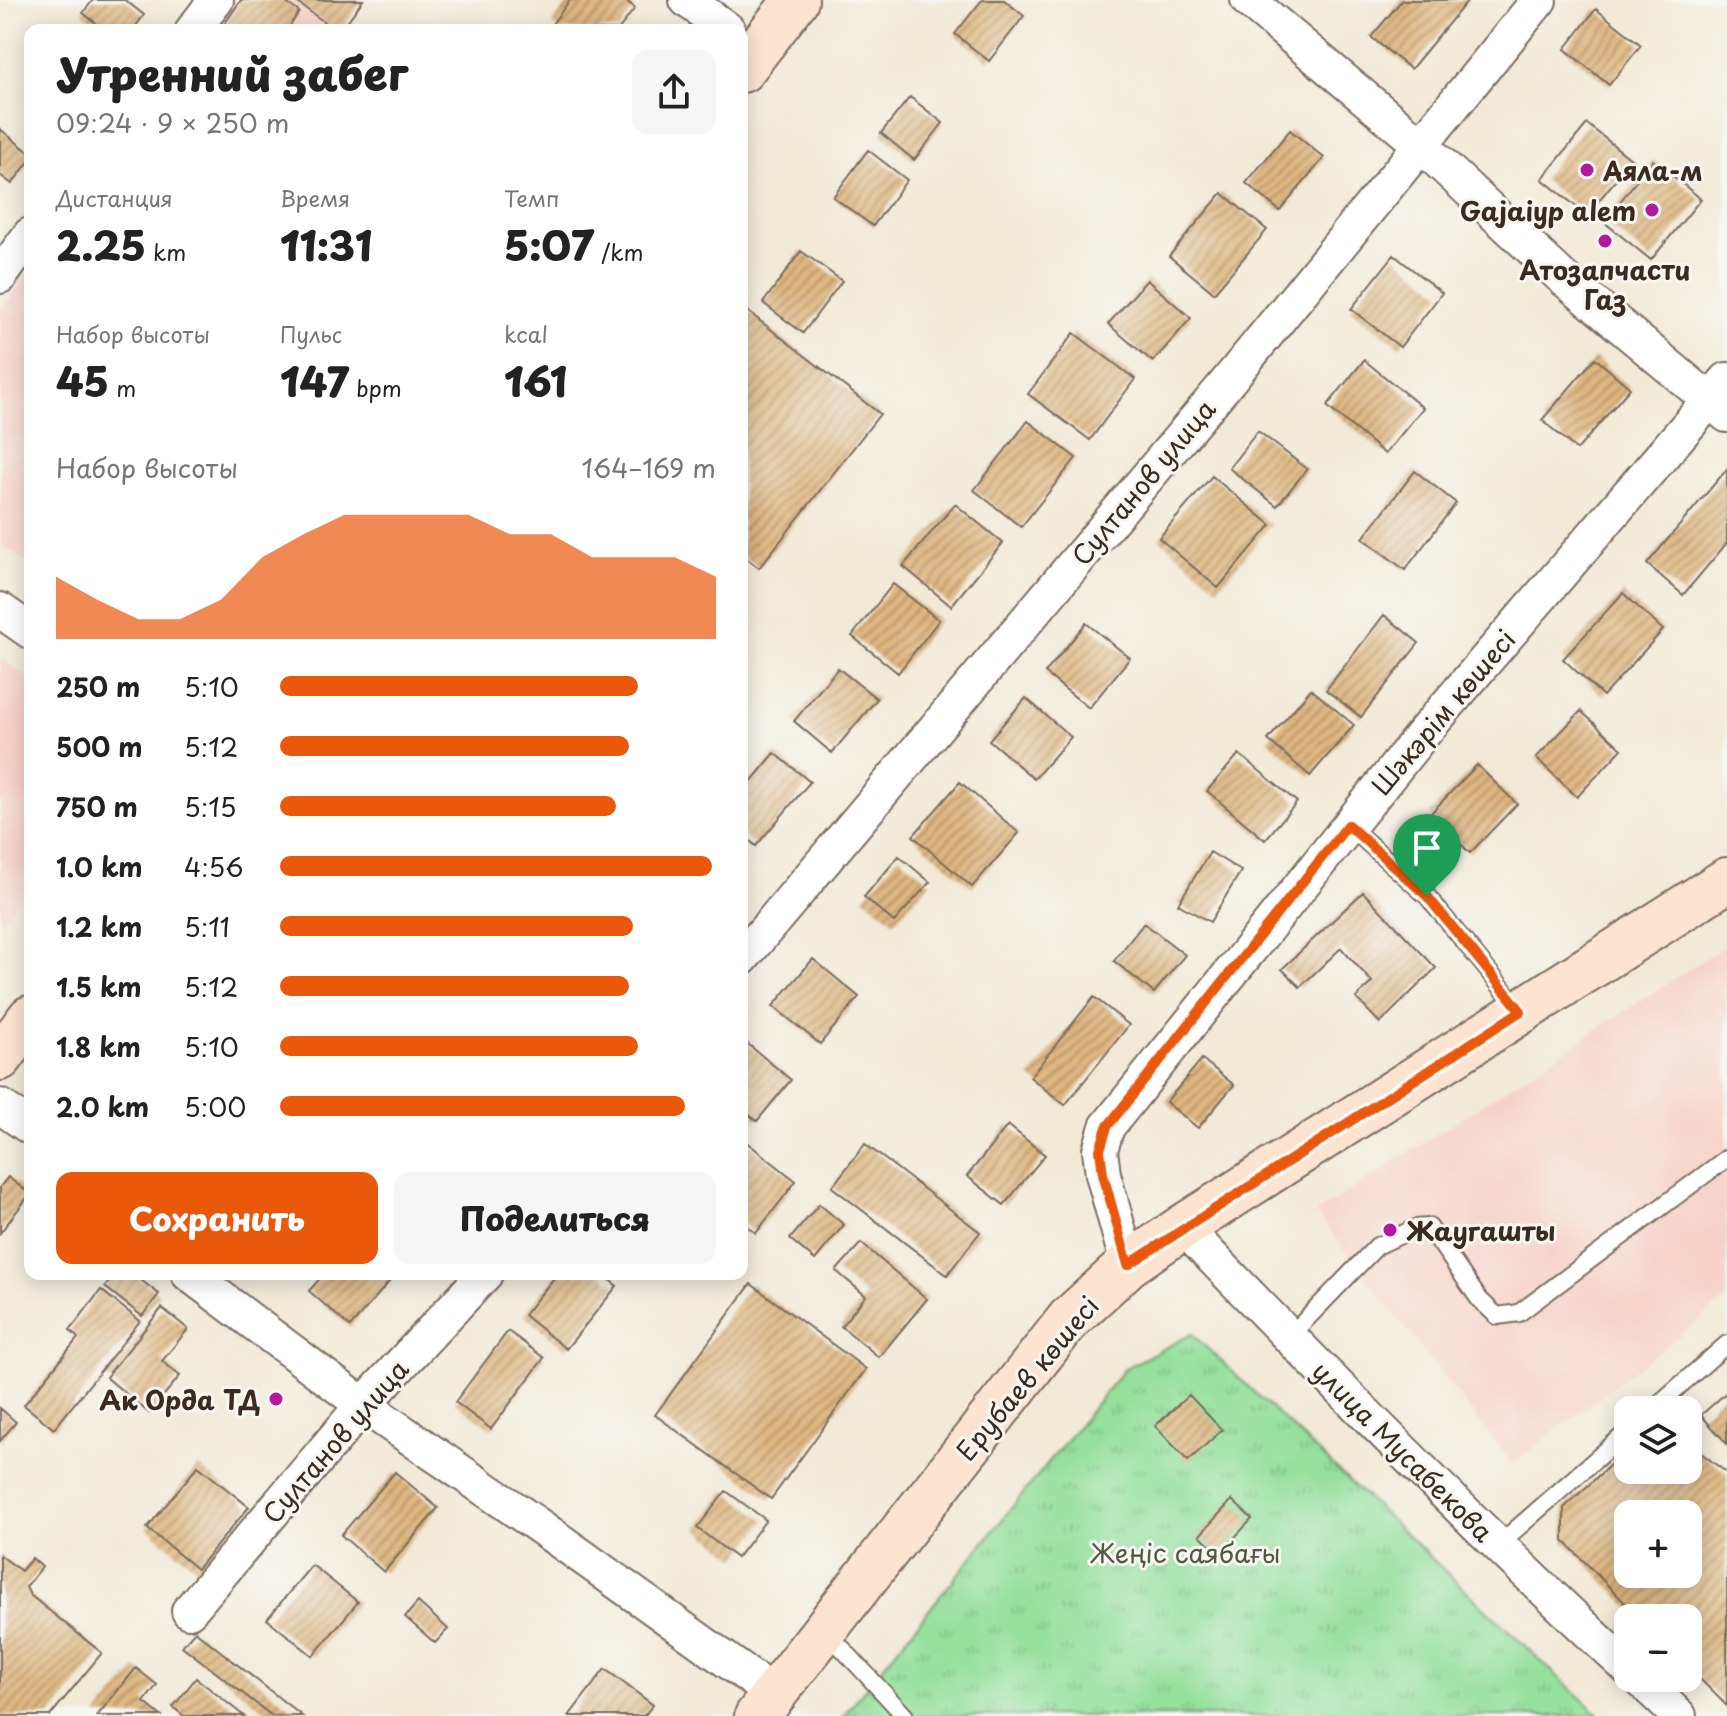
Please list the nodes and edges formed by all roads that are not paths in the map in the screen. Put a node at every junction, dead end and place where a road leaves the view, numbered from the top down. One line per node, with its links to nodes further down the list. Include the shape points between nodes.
1 (687, 0): 5 (street)
2 (796, 0): 6 (main road)
3 (1248, 0): 7 (street)
4 (1539, 0): 7 (street, Султанов улица)
5 (714, 24)
6 (748, 43)
7 (1421, 145): 10 (street, via 1562,277); 15 (street, Султанов улица)
8 (17, 238): 9 (street)
9 (0, 276)
10 (1721, 399): 13 (street, Шәкәрім көшесі, via 1435,719)
11 (0, 610): 12 (street)
12 (24, 627)
13 (1348, 825): 16 (lane, via 1427,896); 23 (street, Шәкәрім көшесі, via 1107,1127 1100,1150 1103,1174)
14 (1727, 880): 16 (main road, Ерубаев көшесі)
15 (748, 951)
16 (1521, 1011): 22 (main road, Ерубаев көшесі)
17 (24, 1026): 18 (main road)
18 (0, 1058)
19 (0, 1106): 20 (street)
20 (24, 1123)
21 (1727, 1158): 26 (lane, via 1519,1313 1497,1316 1429,1227 1415,1228 1377,1246)
22 (1183, 1227): 23 (main road, Ерубаев көшесі); 26 (street, улица Мусабекова)
23 (1128, 1265): 33 (main road, Ерубаев көшесі, via 1069,1319)
24 (197, 1280): 29 (street)
25 (479, 1280): 29 (street, Султанов улица)
26 (1289, 1337): 31 (street, улица Мусабекова)
27 (1727, 1344): 28 (lane)
28 (1668, 1396)
29 (363, 1405): 32 (street, Султанов улица); 36 (street, via 542,1528)
30 (1614, 1443): 31 (lane)
31 (1498, 1545): 34 (street, улица Мусабекова)
32 (189, 1611)
33 (825, 1629): 36 (main road, Ерубаев көшесі); 37 (lane)
34 (1614, 1655)
35 (1654, 1692): 38 (street)
36 (765, 1705)
37 (905, 1716)
38 (1679, 1716)

